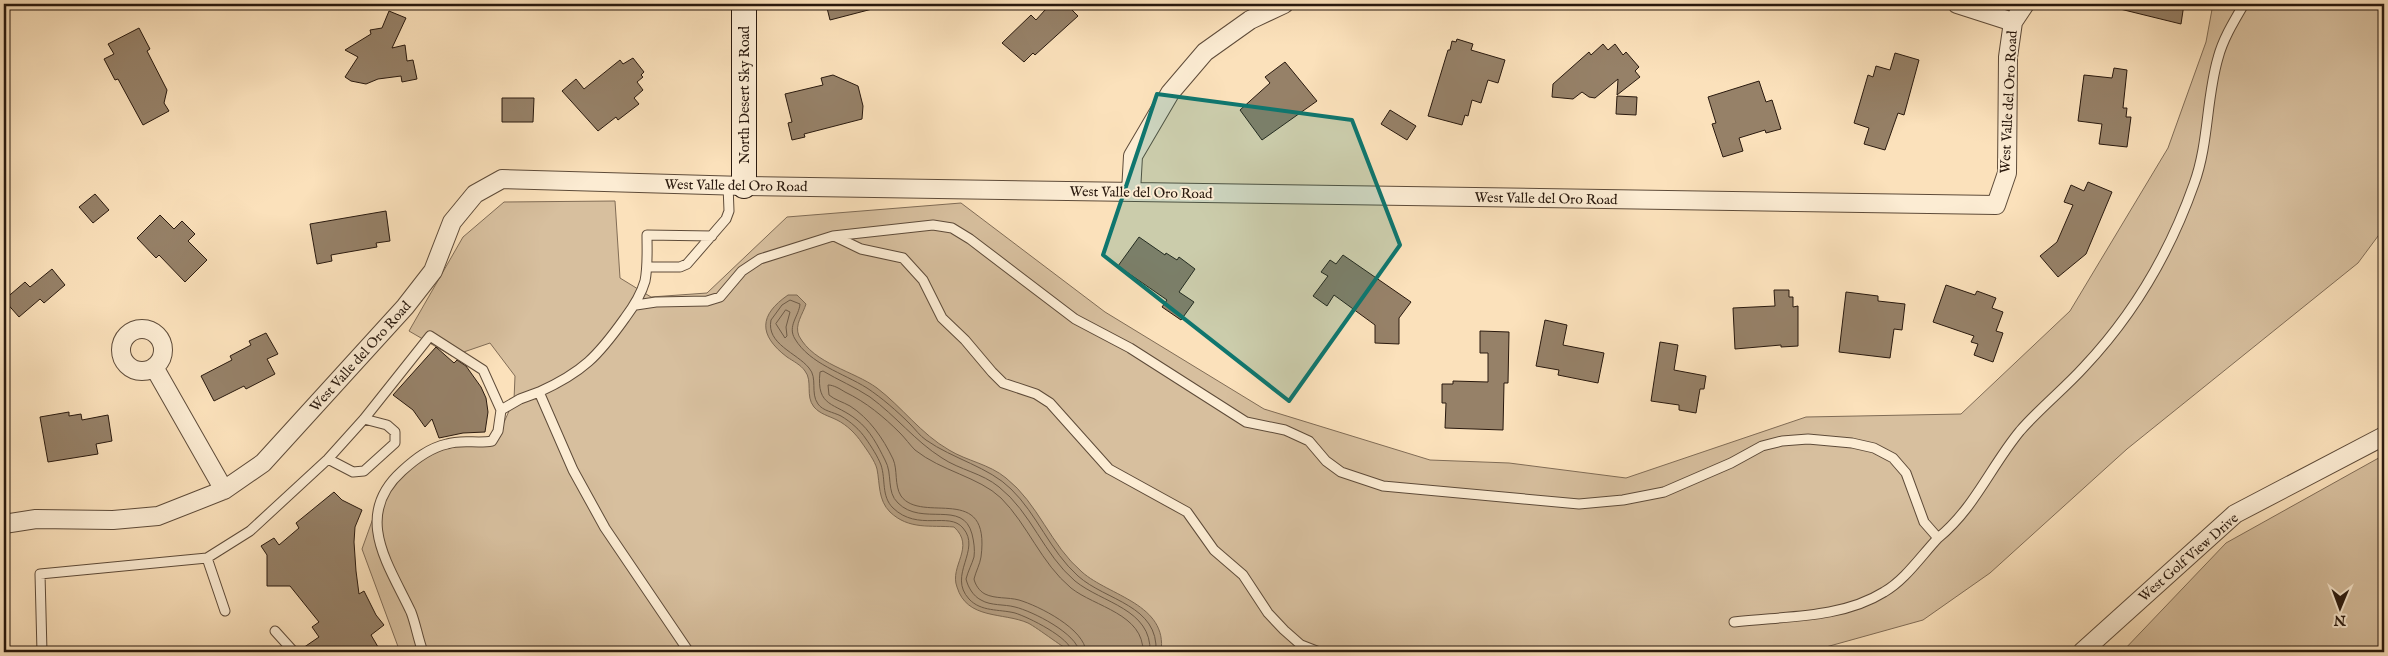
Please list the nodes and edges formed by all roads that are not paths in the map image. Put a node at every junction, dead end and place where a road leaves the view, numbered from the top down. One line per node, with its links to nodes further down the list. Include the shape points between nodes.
1 (744, 4): 7 (street, North Desert Sky Road)
2 (1284, 4): 8 (street, via 1250,20 1206,52 1170,93 1133,156)
3 (1957, 4): 6 (street)
4 (2025, 4): 6 (street, West Valle del Oro Road)
5 (2244, 4): 21 (lane, via 2218,58 2202,163 2160,263 2128,315 2085,366 2021,431 1977,496 1955,524)
6 (2013, 22): 8 (street, West Valle del Oro Road, via 2008,57 2007,173 1996,205)
7 (736, 185): 8 (street, West Valle del Oro Road); 9 (lane, via 726,218); 19 (street, West Valle del Oro Road, via 502,179 475,194 452,222 433,271 405,307 264,463)
8 (1131, 192)
9 (712, 236): 11 (lane, via 684,266); 11 (lane, via 648,235)
10 (833, 236): 12 (lane, via 760,259 742,271 720,297 707,301); 21 (lane, via 932,225 952,228 1075,319 1130,348 1246,422 1285,430 1309,441 1341,472 1383,486 1580,504 1623,500 1664,492 1762,446 1808,439 1852,442 1893,458 1906,474 1924,522); 30 (lane, via 860,249 903,258 923,280 942,318 992,372 1004,383 1036,394 1050,403 1109,469 1187,512 1214,550 1243,575 1284,630 1301,644)
11 (647, 267): 12 (lane)
12 (636, 305): 14 (lane, via 601,352 562,382)
13 (154, 367): 19 (street)
14 (539, 392): 15 (lane, via 520,398); 29 (lane, via 573,470 606,528)
15 (501, 410): 16 (lane, via 483,370 430,336); 28 (lane, via 498,432 492,442 448,443 427,452 396,476 384,493 375,518 384,554 412,615)
16 (364, 418): 18 (lane); 18 (lane, via 387,425 395,432 395,443 364,471 354,472)
17 (2384, 436): 31 (street, West Golf View Drive, via 2235,514)
18 (328, 459): 22 (lane, via 250,531)
19 (224, 490): 20 (street, West Valle del Oro Road, via 158,516 113,520 36,519)
20 (4, 524)
21 (1938, 538): 24 (lane, via 1895,584 1864,602 1840,610)
22 (207, 558): 23 (lane); 26 (lane, via 40,574)
23 (225, 611)
24 (1734, 622)
25 (275, 631): 27 (lane)
26 (42, 652)
27 (294, 652)
28 (424, 652)
29 (689, 652)
30 (1319, 652)
31 (2082, 652)

